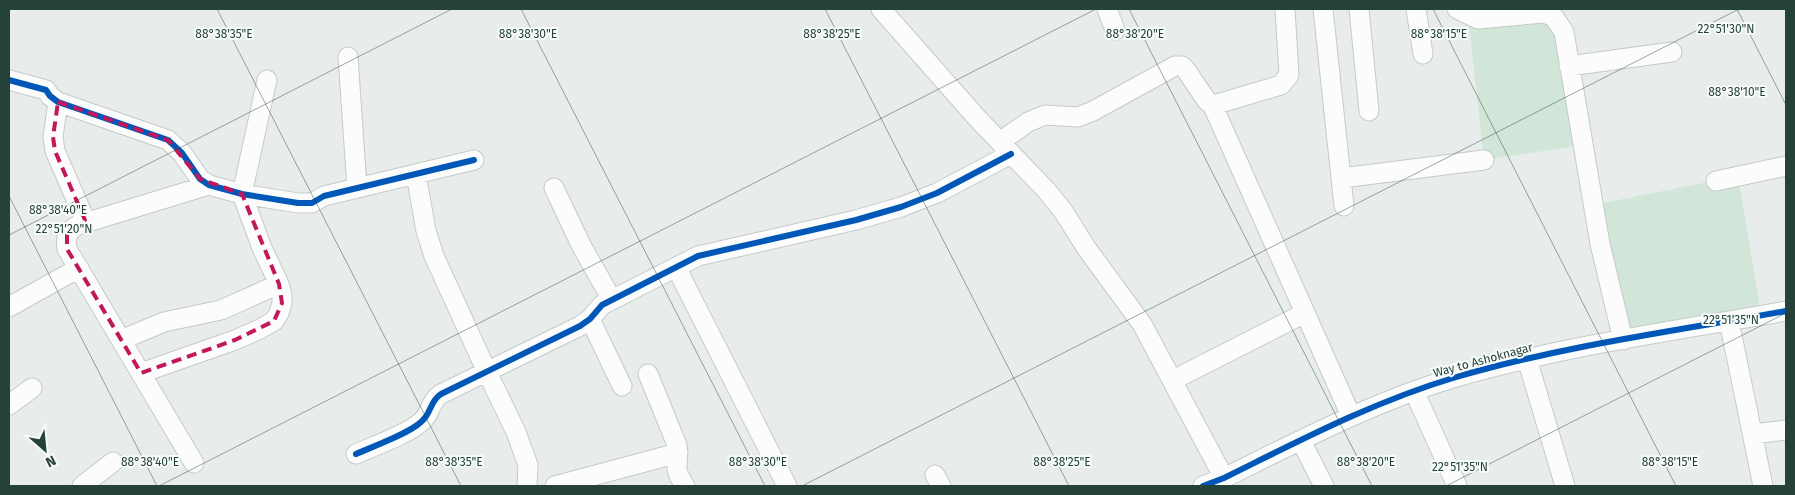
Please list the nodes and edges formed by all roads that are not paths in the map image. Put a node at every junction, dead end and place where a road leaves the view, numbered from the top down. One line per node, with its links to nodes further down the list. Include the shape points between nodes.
1 (881, 9): 19 (street)
2 (1107, 9): 9 (street)
3 (1284, 9): 17 (street, via 1287,80 1281,85)
4 (1323, 9): 24 (street)
5 (1359, 9): 18 (street)
6 (1416, 9): 11 (street)
7 (1457, 9): 8 (street, via 1478,19)
8 (1556, 13): 13 (street, via 1564,32)
9 (1116, 30)
10 (1672, 52): 13 (street)
11 (1423, 54)
12 (348, 57): 27 (street)
13 (1569, 66): 42 (street, via 1600,244)
14 (9, 80): 16 (street, via 46,90)
15 (267, 80): 29 (street)
16 (58, 102): 26 (street, via 168,140 182,153 200,179); 31 (street, via 52,137 55,151)
17 (1212, 104): 19 (street, via 1186,70 1182,66 1174,66 1078,117 1045,115 1028,122); 38 (street)
18 (1369, 111)
19 (1006, 148): 32 (street, via 937,193 901,207 698,256); 47 (street, via 1063,211 1142,324)
20 (474, 160): 23 (street)
21 (1484, 160): 24 (street)
22 (1786, 166): 25 (street)
23 (416, 174): 27 (street); 44 (street, via 434,256)
24 (1342, 178): 30 (street)
25 (1716, 180)
26 (209, 185): 29 (street); 31 (street)
27 (357, 188): 29 (street, via 324,196 312,203)
28 (554, 188): 35 (street)
29 (242, 194): 34 (street)
30 (1344, 206)
31 (86, 222): 33 (street, via 70,229 67,234 67,248)
32 (676, 267): 35 (street); 65 (street)
33 (79, 268): 36 (street); 41 (street)
34 (279, 284): 41 (street, via 222,310 164,322); 45 (street, via 282,303 274,320 235,340)
35 (612, 300): 39 (street)
36 (9, 307)
37 (1786, 311): 40 (street, Way to Ashoknagar)
38 (1305, 313): 47 (street); 52 (street)
39 (590, 318): 44 (street); 48 (street)
40 (1729, 321): 42 (street, Way to Ashoknagar); 54 (street)
41 (121, 340): 45 (street)
42 (1623, 340): 43 (street, Way to Ashoknagar)
43 (1527, 359): 50 (street, Way to Ashoknagar); 69 (street)
44 (487, 372): 57 (street, via 435,398 427,416 415,426); 62 (street, via 524,452 528,465)
45 (141, 373): 59 (street)
46 (648, 374): 56 (street)
47 (1173, 380): 60 (street)
48 (622, 386)
49 (32, 388): 51 (street)
50 (1414, 391): 52 (street, Way to Ashoknagar); 68 (street)
51 (9, 405)
52 (1351, 416): 55 (street, Way to Ashoknagar)
53 (1786, 430): 54 (street)
54 (1753, 434): 70 (street)
55 (1301, 440): 60 (street, Way to Ashoknagar); 67 (street)
56 (678, 453): 63 (street); 64 (street, via 676,473)
57 (356, 454)
58 (113, 462): 61 (street)
59 (194, 463)
60 (1224, 478): 66 (street, Way to Ashoknagar)
61 (82, 486)
62 (527, 486)
63 (555, 486)
64 (685, 486)
65 (787, 486)
66 (1203, 486)
67 (1324, 486)
68 (1457, 486)
69 (1565, 486)
70 (1763, 486)

